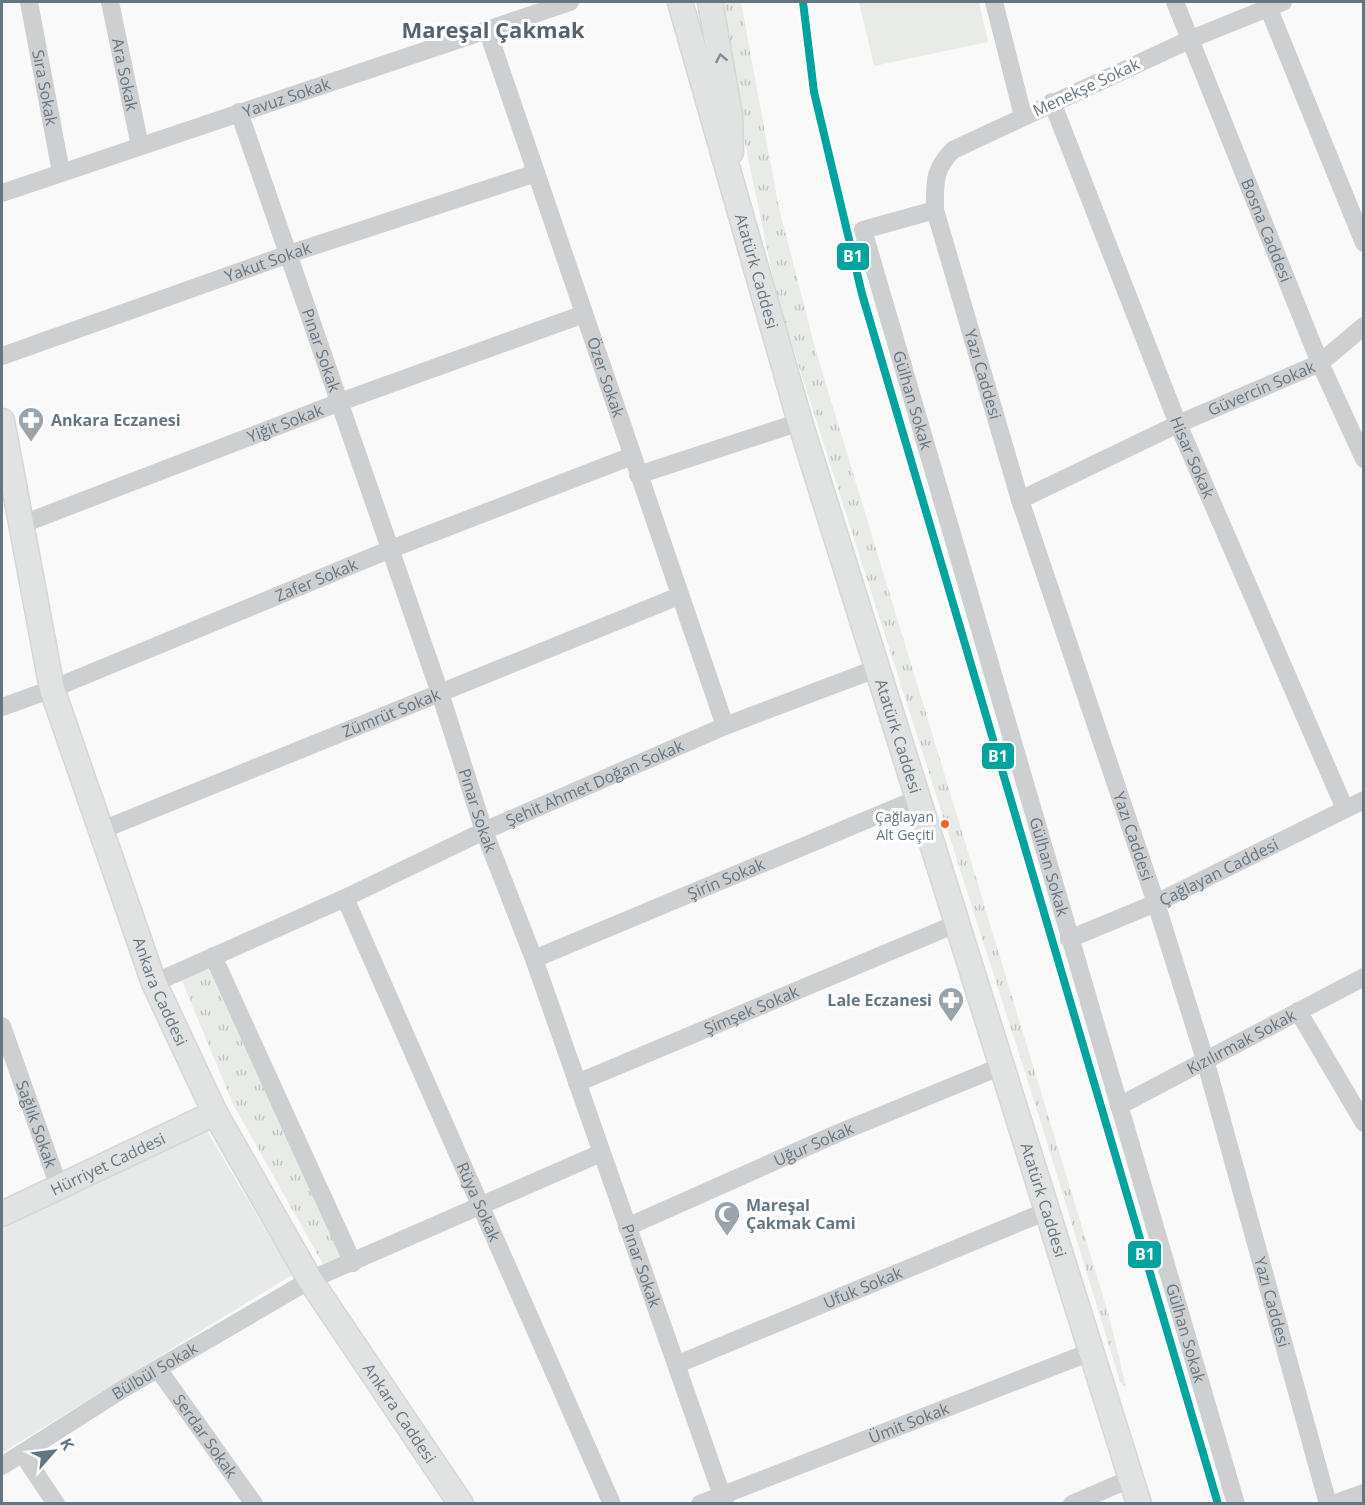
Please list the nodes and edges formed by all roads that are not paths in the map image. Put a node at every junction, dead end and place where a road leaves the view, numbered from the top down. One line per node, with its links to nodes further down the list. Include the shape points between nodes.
1 (29, 2): 15 (street, Sıra Sokak)
2 (110, 2): 14 (street, Ara Sokak)
3 (570, 2): 9 (street, Yavuz Sokak)
4 (680, 2): 17 (main road, Atatürk Caddesi)
5 (710, 2): 17 (main road, one-way to 5, via 730,115)
6 (994, 2): 13 (street)
7 (1175, 2): 10 (street, Bosna Caddesi)
8 (1272, 3): 10 (street, Menekşe Sokak); 20 (street)
9 (487, 29): 12 (street, Yavuz Sokak); 16 (street, Özer Sokak)
10 (1191, 39): 11 (street, Menekşe Sokak); 25 (street, Bosna Caddesi)
11 (1052, 102): 13 (street, Menekşe Sokak); 29 (street, Hisar Sokak)
12 (239, 112): 14 (street, Yavuz Sokak); 21 (street, Pınar Sokak)
13 (1023, 116): 19 (street, Menekşe Sokak, via 953,150 939,164 934,184)
14 (140, 146): 15 (street, Yavuz Sokak)
15 (61, 172): 18 (street, Yavuz Sokak)
16 (536, 173): 21 (street, Yakut Sokak); 22 (street, Özer Sokak)
17 (732, 188): 28 (main road, Atatürk Caddesi)
18 (2, 193)
19 (935, 210): 33 (street, Yazı Caddesi); 50 (street, Gülhan Sokak, via 863,230)
20 (1364, 243)
21 (289, 254): 24 (street, Yakut Sokak); 26 (street, Pınar Sokak)
22 (584, 314): 26 (street, Yiğit Sokak); 30 (street, Özer Sokak)
23 (1364, 326): 25 (street, Güvercin Sokak)
24 (2, 356)
25 (1320, 363): 29 (street, Güvercin Sokak); 31 (street, Bosna Caddesi)
26 (340, 402): 34 (street, Yiğit Sokak); 35 (street, Pınar Sokak)
27 (2, 421): 34 (main road, Ankara Caddesi)
28 (800, 422): 32 (street); 37 (main road, Atatürk Caddesi)
29 (1178, 424): 33 (street, Güvercin Sokak); 44 (street, Hisar Sokak)
30 (632, 456): 32 (street, Özer Sokak); 35 (street, Zafer Sokak)
31 (1364, 459)
32 (638, 475): 36 (street, Özer Sokak)
33 (1020, 500): 48 (street, Yazı Caddesi)
34 (20, 525): 38 (main road, Ankara Caddesi)
35 (391, 549): 38 (street, Zafer Sokak); 39 (street, Pınar Sokak)
36 (679, 596): 39 (street, Zümrüt Sokak); 41 (street, Özer Sokak)
37 (878, 668): 41 (street, Şehit Ahmet Doğan Sokak); 42 (main road, Atatürk Caddesi)
38 (52, 689): 40 (street, Zafer Sokak); 45 (main road, Ankara Caddesi)
39 (440, 693): 45 (street, Zümrüt Sokak); 46 (street, Pınar Sokak)
40 (2, 707)
41 (725, 726): 46 (street, Şehit Ahmet Doğan Sokak)
42 (919, 798): 49 (main road, Atatürk Caddesi); 52 (street, Şirin Sokak)
43 (1364, 800): 44 (street, Çağlayan Caddesi)
44 (1345, 809): 48 (street, Çağlayan Caddesi)
45 (102, 830): 54 (main road, Ankara Caddesi)
46 (484, 831): 47 (street, Şehit Ahmet Doğan Sokak); 52 (street, Pınar Sokak)
47 (345, 898): 51 (street, Şehit Ahmet Doğan Sokak); 65 (street, Rüya Sokak)
48 (1156, 903): 50 (street, Çağlayan Caddesi); 57 (street, Yazı Caddesi)
49 (958, 923): 58 (main road, Atatürk Caddesi); 59 (street, Şimşek Sokak)
50 (1070, 939): 60 (street, Gülhan Sokak)
51 (213, 956): 54 (street, Şehit Ahmet Doğan Sokak); 69 (street)
52 (534, 959): 59 (street, Pınar Sokak)
53 (1364, 977): 55 (street, Kızılırmak Sokak)
54 (154, 983): 61 (main road, Ankara Caddesi)
55 (1298, 1011): 57 (street, Kızılırmak Sokak); 62 (street)
56 (2, 1026): 64 (street, Sağlık Sokak)
57 (1206, 1063): 60 (street, Kızılırmak Sokak); 87 (street, Yazı Caddesi)
58 (1002, 1066): 66 (main road, Atatürk Caddesi); 68 (street, Uğur Sokak)
59 (577, 1083): 63 (street, Pınar Sokak)
60 (1119, 1106): 86 (street, Gülhan Sokak)
61 (215, 1113): 64 (main road, Hürriyet Caddesi); 70 (main road, Ankara Caddesi)
62 (1364, 1123)
63 (601, 1153): 65 (street, Bülbül Sokak); 68 (street, Pınar Sokak)
64 (58, 1186): 67 (main road, Hürriyet Caddesi)
65 (479, 1207): 69 (street, Bülbül Sokak); 82 (street, Rüya Sokak)
66 (1047, 1211): 71 (main road, Atatürk Caddesi); 72 (street, Ufuk Sokak)
67 (2, 1214)
68 (627, 1227): 72 (street, Pınar Sokak)
69 (353, 1263): 70 (street, Bülbül Sokak)
70 (310, 1280): 73 (street, Bülbül Sokak); 81 (main road, Ankara Caddesi)
71 (1093, 1351): 76 (main road, Atatürk Caddesi); 78 (street, Ümit Sokak)
72 (678, 1364): 78 (street, Pınar Sokak)
73 (158, 1369): 74 (street, Bülbül Sokak); 80 (street, Serdar Sokak)
74 (22, 1453): 75 (street, Bülbül Sokak); 79 (street)
75 (2, 1466)
76 (1132, 1478): 84 (street); 85 (main road, Atatürk Caddesi)
77 (1364, 1493): 87 (street)
78 (724, 1499): 83 (street, Ümit Sokak)
79 (56, 1503)
80 (254, 1503)
81 (461, 1503)
82 (612, 1503)
83 (700, 1503)
84 (1072, 1503)
85 (1139, 1503)
86 (1236, 1503)
87 (1330, 1503)

